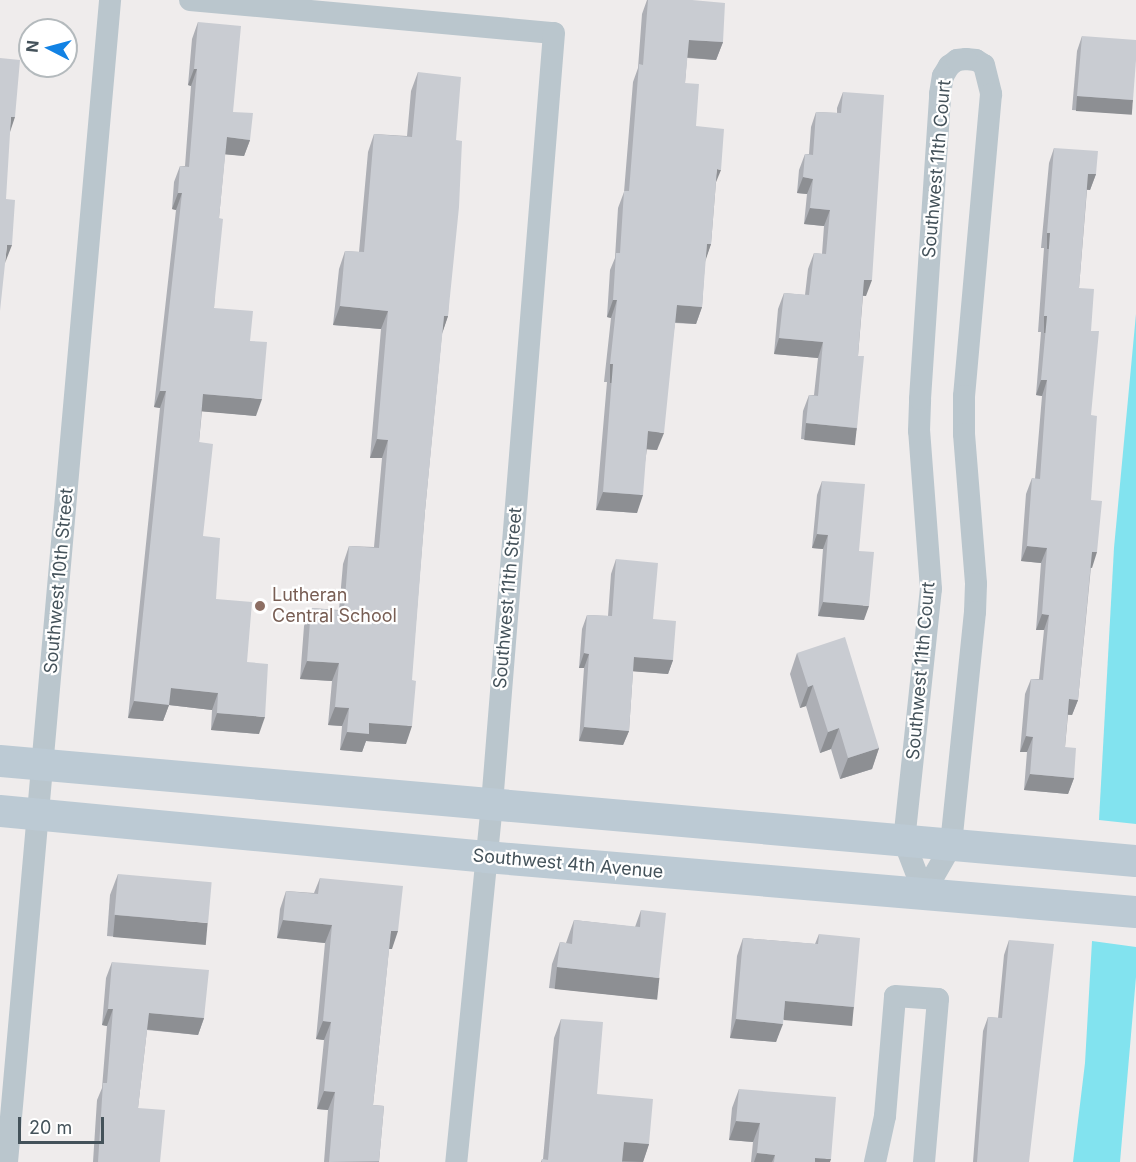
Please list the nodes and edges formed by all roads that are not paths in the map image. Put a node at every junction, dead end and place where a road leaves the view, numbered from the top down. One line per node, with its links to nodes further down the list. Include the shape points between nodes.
1 (110, 0): 4 (street, Southwest 10th Street)
2 (190, 0): 5 (street, Southwest 11th Street, via 554,33)
3 (0, 762): 4 (main road)
4 (42, 765): 5 (main road); 7 (street, Southwest 10th Street)
5 (492, 804): 8 (main road); 10 (street, Southwest 11th Street)
6 (0, 811): 7 (main road, Southwest 4th Avenue)
7 (37, 814): 10 (main road, Southwest 4th Avenue); 14 (street, Southwest 10th Street)
8 (904, 841): 9 (main road); 9 (street, Southwest 11th Court, via 931,590 919,409 940,94 949,66 966,58 984,65 991,94 964,396 975,612); 12 (street, Southwest 11th Court)
9 (951, 846): 11 (main road); 12 (street, Southwest 11th Court)
10 (486, 857): 12 (main road, Southwest 4th Avenue); 15 (street, Southwest 11th Street)
11 (1136, 861)
12 (924, 894): 13 (main road, Southwest 4th Avenue)
13 (1136, 912)
14 (7, 1162)
15 (456, 1162)
16 (875, 1162): 17 (street, via 885,1116 895,996 938,999)
17 (924, 1162)

